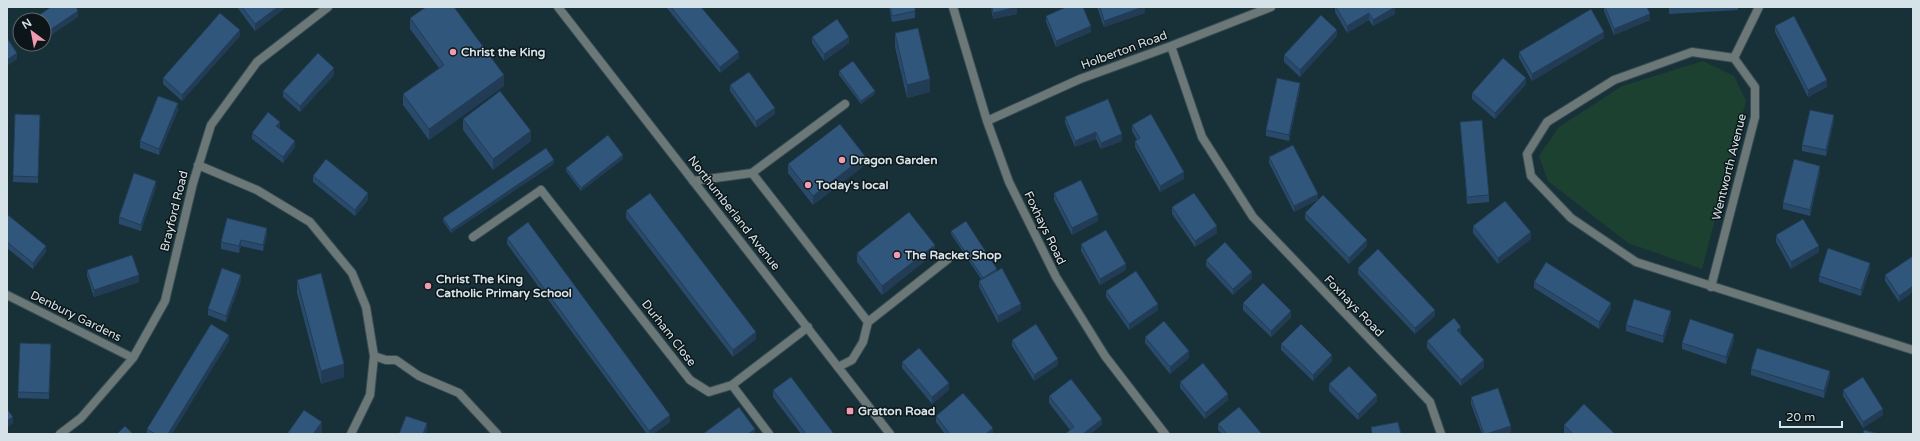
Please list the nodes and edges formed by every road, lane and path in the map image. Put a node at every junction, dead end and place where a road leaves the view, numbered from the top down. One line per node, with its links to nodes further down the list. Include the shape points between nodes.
1 (328, 7): 10 (street, Brayford Road, via 257,62 211,125)
2 (558, 7): 12 (street, Northumberland Avenue)
3 (953, 7): 9 (street, Foxhays Road)
4 (1271, 7): 6 (street, Holberton Road)
5 (1759, 7): 7 (street)
6 (1171, 46): 9 (street, Holberton Road, via 1080,79); 30 (street, Foxhays Road, via 1202,137 1253,217 1430,402)
7 (1734, 58): 15 (street, Wentworth Avenue, via 1755,87 1755,117); 15 (street, via 1692,52 1614,80 1548,122 1527,154 1530,176 1571,218 1636,262)
8 (845, 104): 11 (street)
9 (987, 121): 29 (street, Foxhays Road, via 1009,182 1056,277 1105,356)
10 (198, 165): 20 (street, via 257,190 310,222 352,273 366,307); 21 (street, Brayford Road, via 165,301)
11 (752, 173): 12 (street); 17 (street)
12 (693, 181): 18 (street, Northumberland Avenue)
13 (473, 237): 23 (street, Durham Close, via 541,190 690,380 710,392)
14 (948, 259): 17 (street)
15 (1711, 287): 19 (street)
16 (7, 295): 21 (street, Denbury Gardens)
17 (868, 322): 22 (street, via 863,342 852,360)
18 (808, 327): 22 (street, Northumberland Avenue); 23 (street, Durham Close)
19 (1913, 350)
20 (374, 356): 25 (street, via 370,395); 26 (street, via 396,360 419,376 459,393)
21 (133, 358): 24 (street, Brayford Road, via 81,418)
22 (838, 367): 28 (street, Northumberland Avenue)
23 (732, 385): 27 (street)
24 (60, 434)
25 (351, 434)
26 (496, 434)
27 (769, 434)
28 (890, 434)
29 (1164, 434)
30 (1441, 434)

